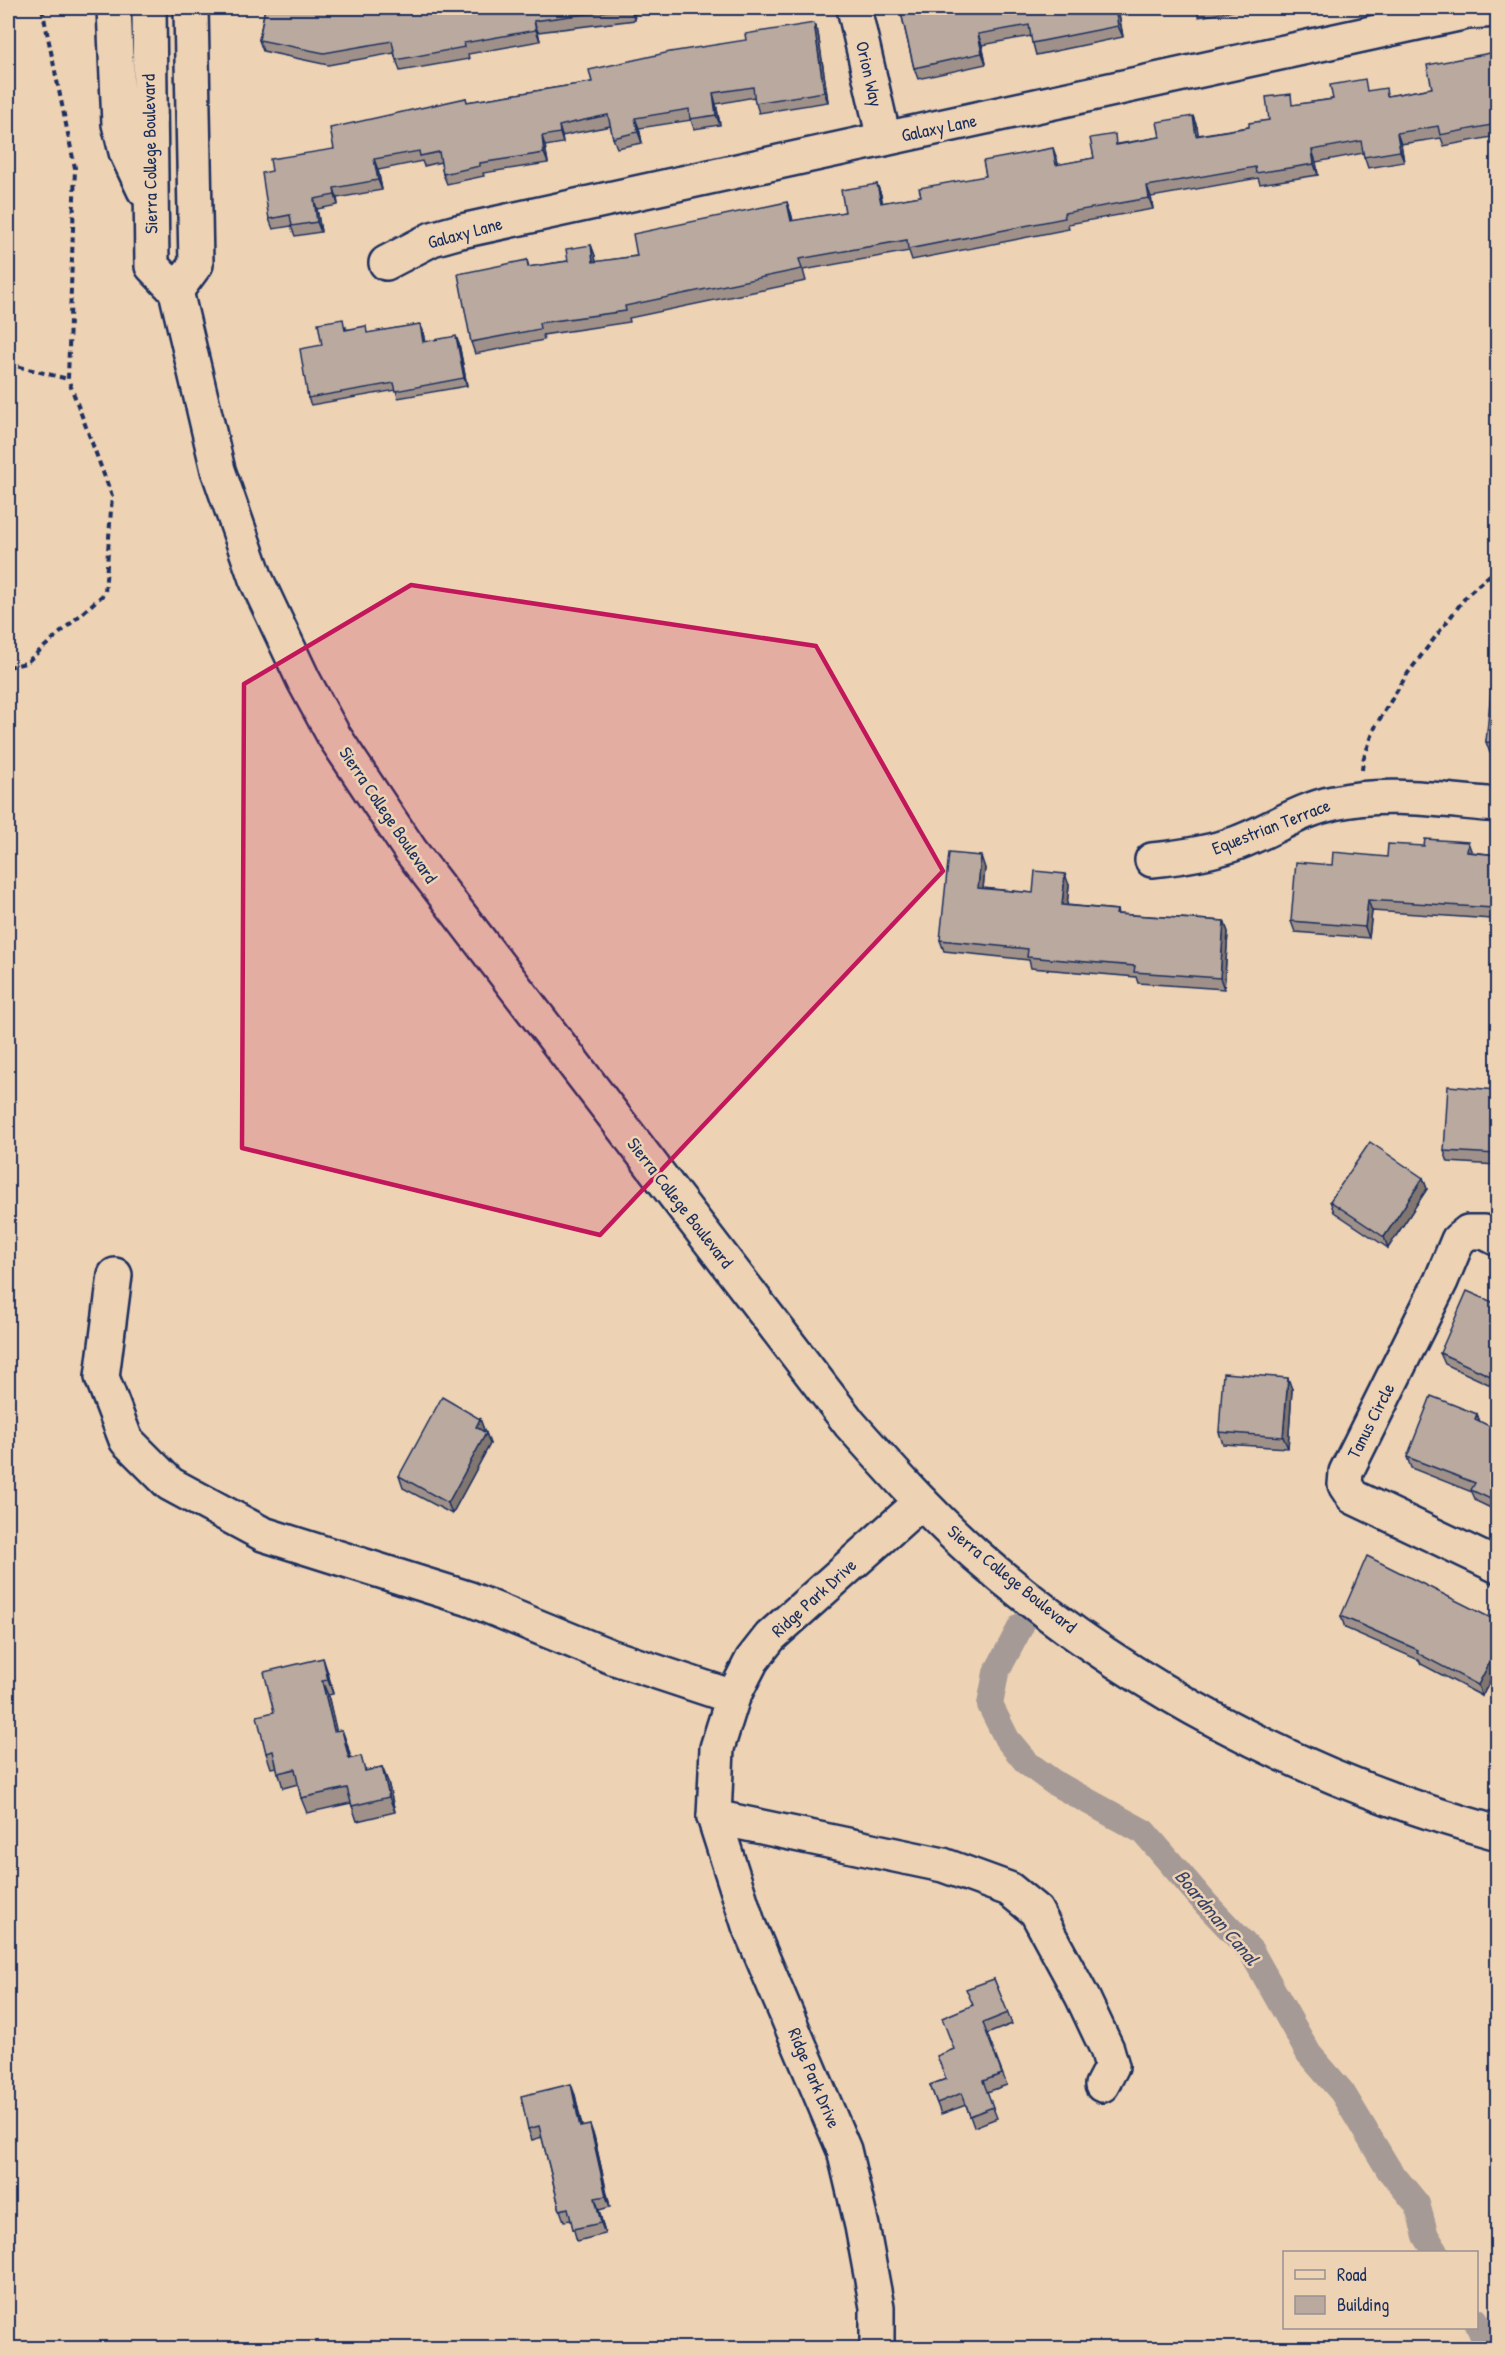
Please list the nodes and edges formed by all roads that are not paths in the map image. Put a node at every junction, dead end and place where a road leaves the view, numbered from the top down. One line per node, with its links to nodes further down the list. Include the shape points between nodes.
1 (114, 8): 7 (street, via 119,124 126,152)
2 (149, 8): 7 (street, Sierra College Boulevard)
3 (191, 8): 9 (street, via 196,264)
4 (854, 8): 6 (street, Orion Way)
5 (1497, 9): 6 (street, Galaxy Lane, via 1468,12)
6 (884, 140): 8 (street, Galaxy Lane, via 457,232 417,245)
7 (149, 201): 9 (street, Sierra College Boulevard, via 152,266)
8 (386, 263)
9 (176, 291): 14 (street, Sierra College Boulevard, via 201,407 236,525 280,633 334,736 390,822 461,918 821,1387)
10 (1497, 805): 11 (street, Equestrian Terrace, via 1361,798 1312,809 1213,851)
11 (1152, 860)
12 (1497, 1239): 15 (street, Tanus Circle, via 1484,1232 1468,1232 1458,1240 1352,1457 1345,1485 1353,1497 1368,1505)
13 (115, 1275): 16 (street, via 102,1377 126,1440 170,1484 263,1534 470,1599 612,1657)
14 (921, 1502): 16 (street, Ridge Park Drive, via 770,1637 752,1660); 18 (street, Sierra College Boulevard, via 976,1555 1047,1611 1190,1706 1343,1781 1431,1814)
15 (1497, 1566)
16 (733, 1697): 17 (street, Ridge Park Drive, via 717,1748)
17 (714, 1817): 19 (street, via 944,1865 1009,1889 1036,1911 1082,1996 1112,2066); 20 (street, Ridge Park Drive, via 749,1926 844,2150 877,2307)
18 (1497, 1833)
19 (1102, 2085)
20 (878, 2349)

